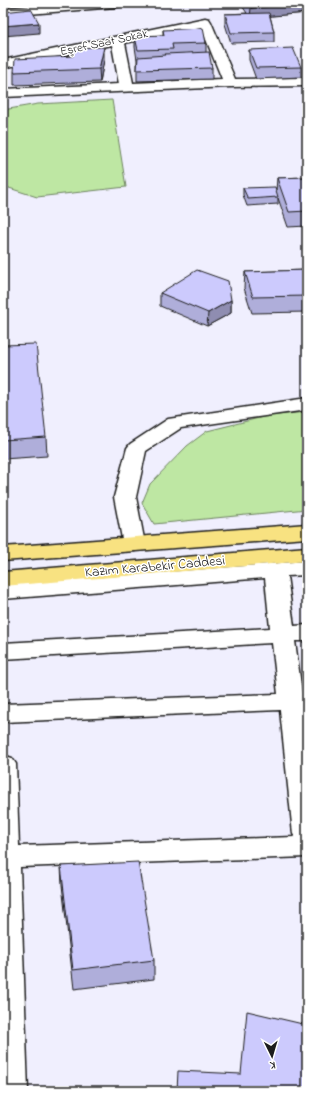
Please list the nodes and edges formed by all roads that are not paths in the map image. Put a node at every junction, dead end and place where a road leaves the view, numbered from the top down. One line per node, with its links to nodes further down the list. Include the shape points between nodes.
1 (116, 3): 2 (street)
2 (3, 12)
3 (118, 41): 4 (street, Eşref Saat Sokak); 6 (street, Eşref Saat Sokak, via 205,22); 7 (street)
4 (3, 64)
5 (307, 82): 6 (street)
6 (230, 83): 7 (street)
7 (127, 87): 8 (street)
8 (3, 92)
9 (307, 404): 11 (street, via 175,423 137,448 125,497)
10 (307, 531): 11 (main road, Kazım Karabekir Caddesi)
11 (134, 544): 12 (main road, Kazım Karabekir Caddesi)
12 (3, 554)
13 (307, 554): 16 (main road, Kazım Karabekir Caddesi)
14 (307, 568): 15 (street)
15 (275, 570): 17 (street); 19 (street)
16 (3, 579)
17 (3, 592)
18 (307, 633): 19 (street)
19 (282, 634): 20 (street); 21 (street)
20 (3, 651)
21 (299, 702): 22 (street); 24 (street)
22 (3, 713)
23 (3, 764): 26 (street)
24 (307, 834)
25 (307, 847): 26 (street)
26 (6, 857): 27 (street)
27 (5, 909): 28 (street)
28 (12, 1091)

